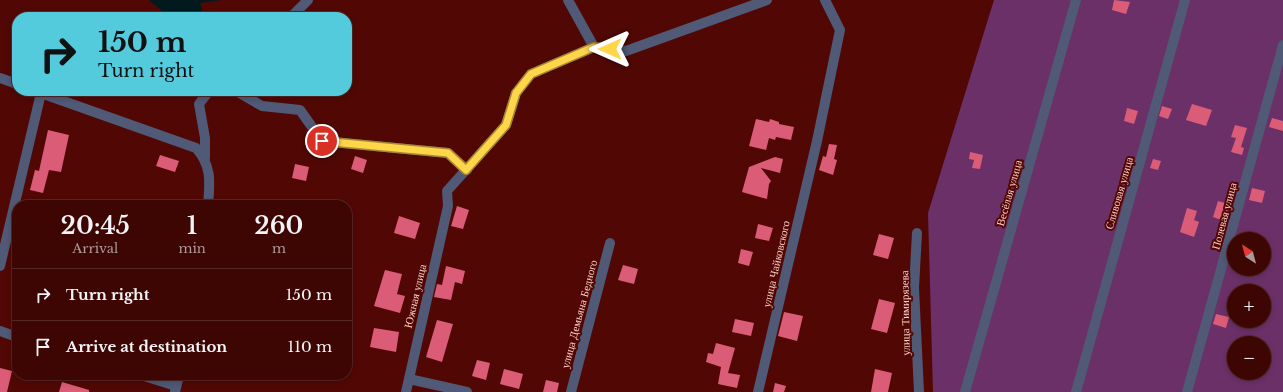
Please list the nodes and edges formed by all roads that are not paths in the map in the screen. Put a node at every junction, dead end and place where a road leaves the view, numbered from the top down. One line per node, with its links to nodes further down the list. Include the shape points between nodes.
1 (308, 0): 7 (street)
2 (568, 0): 9 (street)
3 (767, 0): 9 (street, via 626,51)
4 (825, 0): 32 (street, улица Чайковского, via 840,30 817,141)
5 (1076, 0): 34 (street, Весёлая улица)
6 (1185, 0): 35 (street, Сливовая улица)
7 (296, 12)
8 (1283, 45): 36 (street, Полевая улица)
9 (594, 47): 17 (street, Южная улица, via 531,74 516,93 506,125)
10 (0, 78): 11 (street)
11 (12, 82)
12 (37, 96): 18 (street)
13 (49, 96): 16 (street, via 196,148)
14 (205, 96): 16 (street, via 199,104 205,138)
15 (245, 96): 17 (street, via 262,106 300,110 322,141 448,153)
16 (205, 158): 19 (street, via 210,182)
17 (466, 170): 26 (street, Южная улица, via 447,191 448,206)
18 (14, 200)
19 (208, 200)
20 (12, 211): 23 (street)
21 (917, 233): 33 (street, улица Тимирязева, via 914,288)
22 (610, 243): 31 (street, улица Демьяна Бедного)
23 (0, 266)
24 (0, 331): 25 (street)
25 (12, 335)
26 (409, 379): 29 (street, Южная улица); 30 (street)
27 (154, 380): 28 (street)
28 (176, 389)
29 (406, 392)
30 (467, 392)
31 (571, 392)
32 (758, 392)
33 (919, 392)
34 (965, 392)
35 (1076, 392)
36 (1187, 392)

